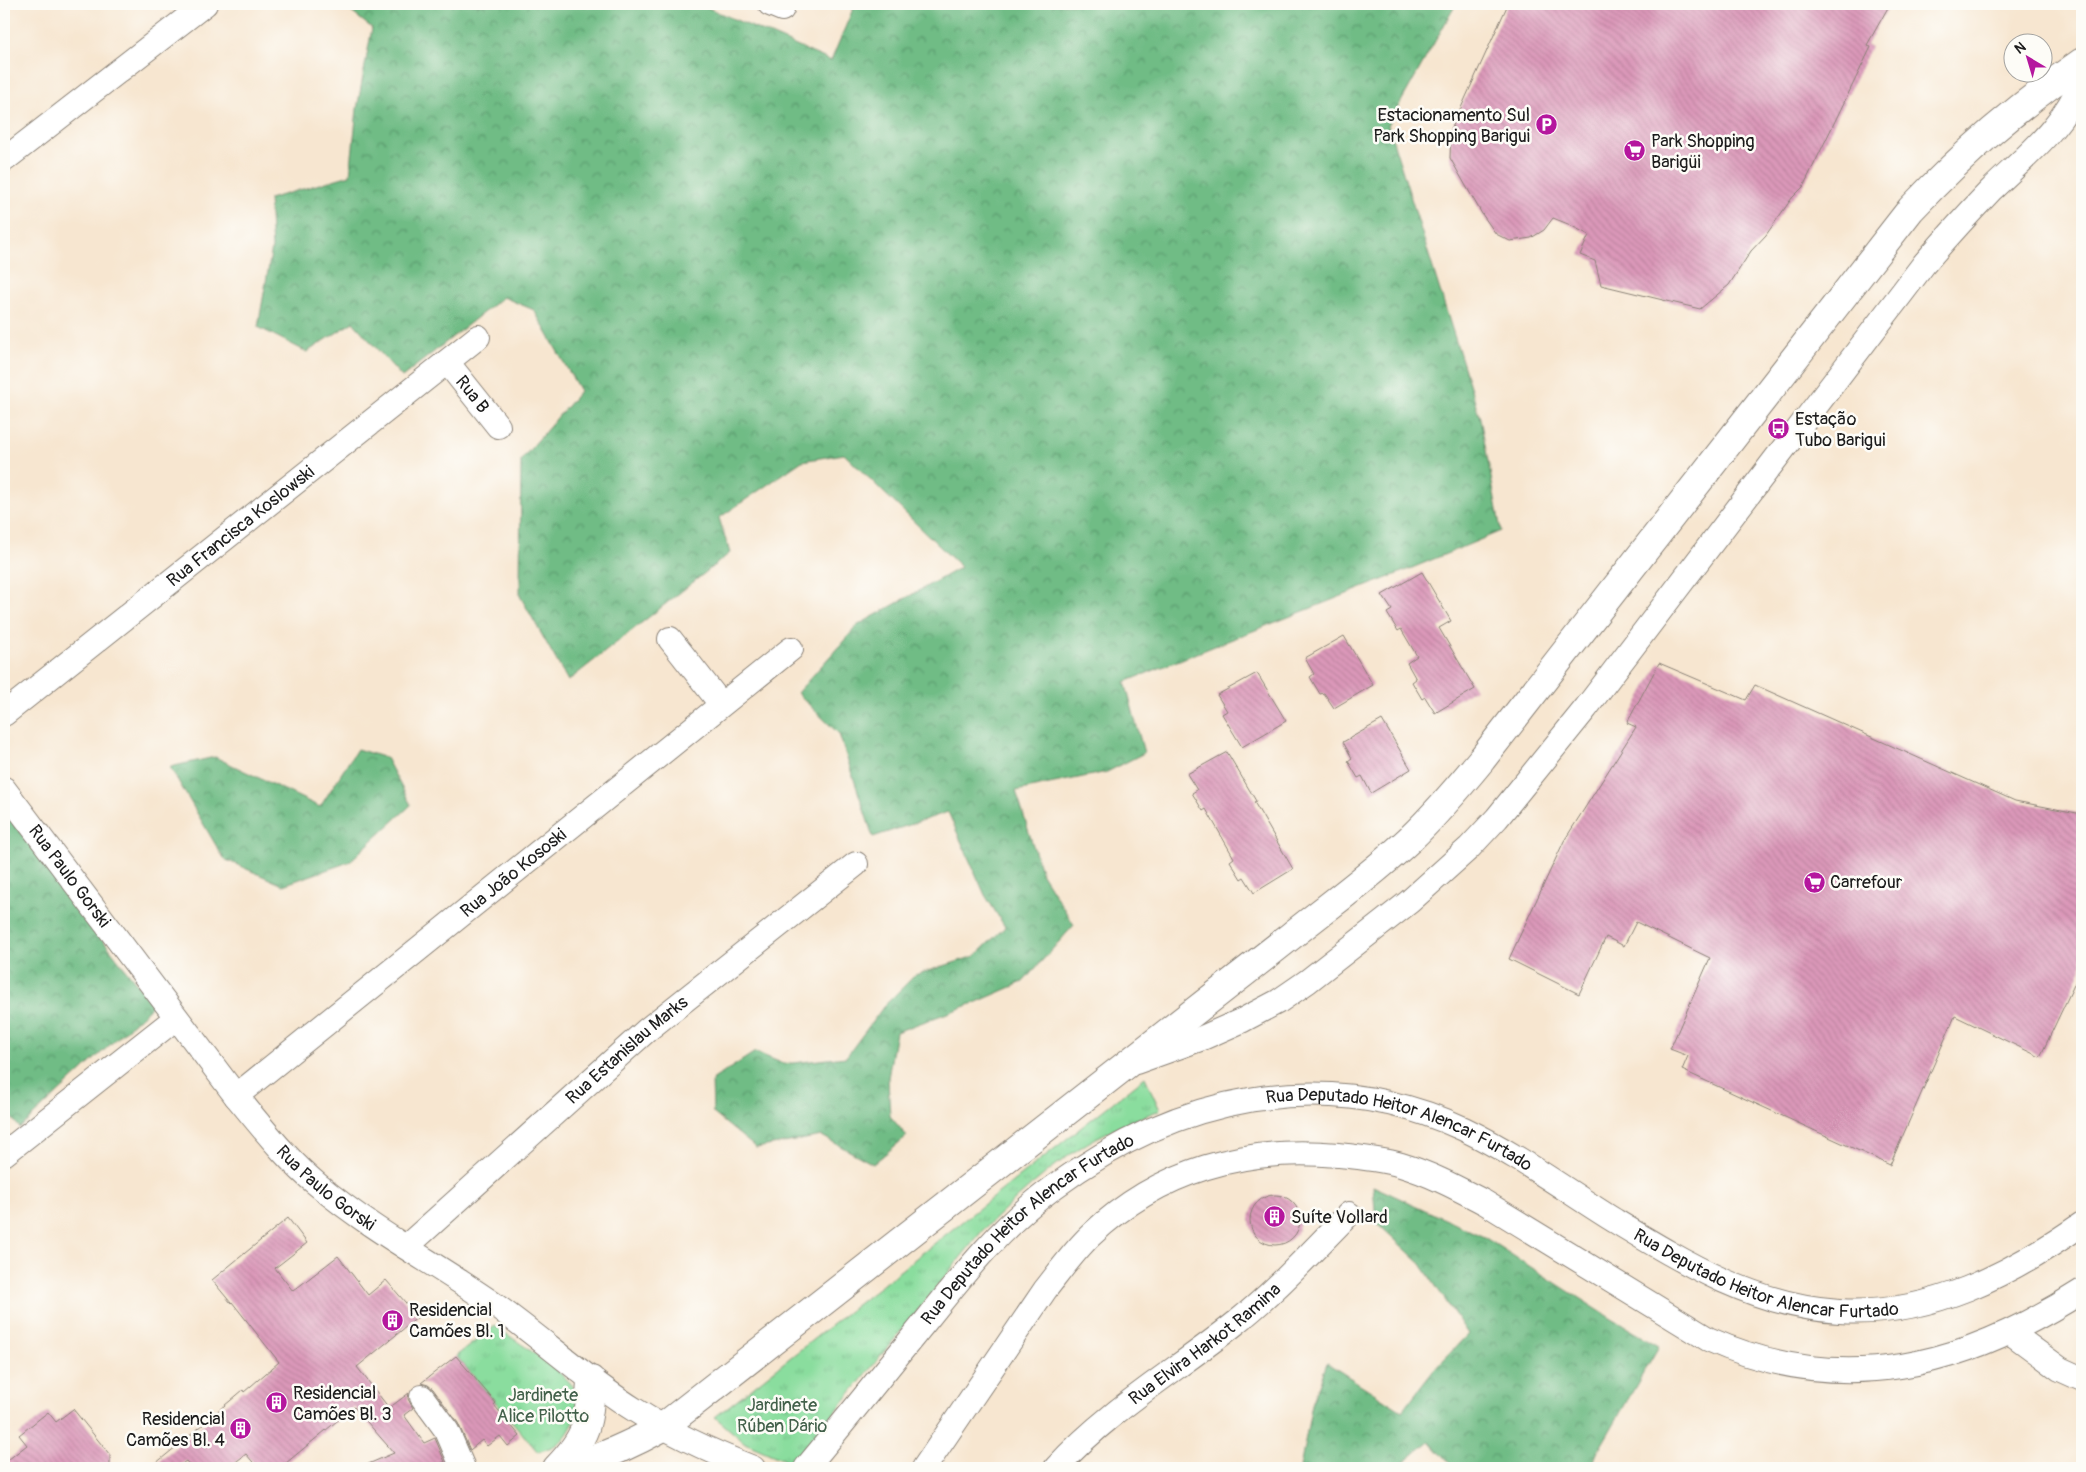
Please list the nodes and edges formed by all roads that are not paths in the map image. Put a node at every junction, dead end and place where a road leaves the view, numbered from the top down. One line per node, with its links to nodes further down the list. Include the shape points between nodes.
1 (190, 8): 4 (street)
2 (2082, 62): 15 (main road, via 2016,109 1975,144 1911,209 1488,752 1432,816 1368,875)
3 (2082, 79): 15 (street, via 2078,92 2061,119 1961,221 1924,264 1592,700 1469,848 1409,902 1279,1001 1200,1039)
4 (4, 160)
5 (478, 337): 6 (street, Rua Francisca Koslowski)
6 (447, 362): 7 (street, Rua B); 11 (street, Rua Francisca Koslowski)
7 (498, 426)
8 (670, 639): 10 (street)
9 (791, 649): 10 (street, Rua João Kososki)
10 (721, 704): 16 (street, Rua João Kososki)
11 (4, 714)
12 (4, 789): 14 (street, Rua Paulo Gorski)
13 (856, 864): 20 (street, Rua Estanislau Marks, via 647,1030)
14 (176, 1018): 16 (street, Rua Paulo Gorski); 17 (street)
15 (1124, 1067): 26 (main road)
16 (236, 1096): 20 (street, Rua Paulo Gorski, via 294,1163 317,1184)
17 (4, 1154)
18 (1349, 1214): 33 (street, Rua Elvira Harkot Ramina, via 1264,1299 1114,1413)
19 (2082, 1224): 31 (street, Rua Deputado Heitor Alencar Furtado, via 2015,1268 1950,1296 1875,1311 1838,1311 1754,1294 1714,1278 1679,1260 1497,1147 1464,1129 1423,1113 1375,1100 1327,1095 1274,1096 1228,1103 1159,1126 1126,1143 1055,1186 1020,1214 972,1264)
20 (406, 1247): 24 (street, Rua Paulo Gorski, via 499,1308)
21 (2082, 1291): 22 (street, Rua Deputado Heitor Alencar Furtado)
22 (2010, 1332): 23 (street, via 2060,1369); 32 (street, Rua Deputado Heitor Alencar Furtado, via 1937,1359 1871,1371 1835,1371 1770,1362 1708,1339 1447,1182 1401,1165 1365,1157 1287,1153 1246,1156 1204,1166 1161,1184 1092,1234 1045,1290)
23 (2082, 1379)
24 (591, 1380): 26 (street, Rua Paulo Gorski); 28 (main road, via 585,1433)
25 (422, 1397): 27 (street, via 447,1431)
26 (663, 1427): 29 (main road, via 599,1459); 30 (street, Rua Paulo Gorski)
27 (463, 1468)
28 (557, 1468)
29 (568, 1468)
30 (753, 1468)
31 (806, 1468)
32 (924, 1468)
33 (1056, 1468)

